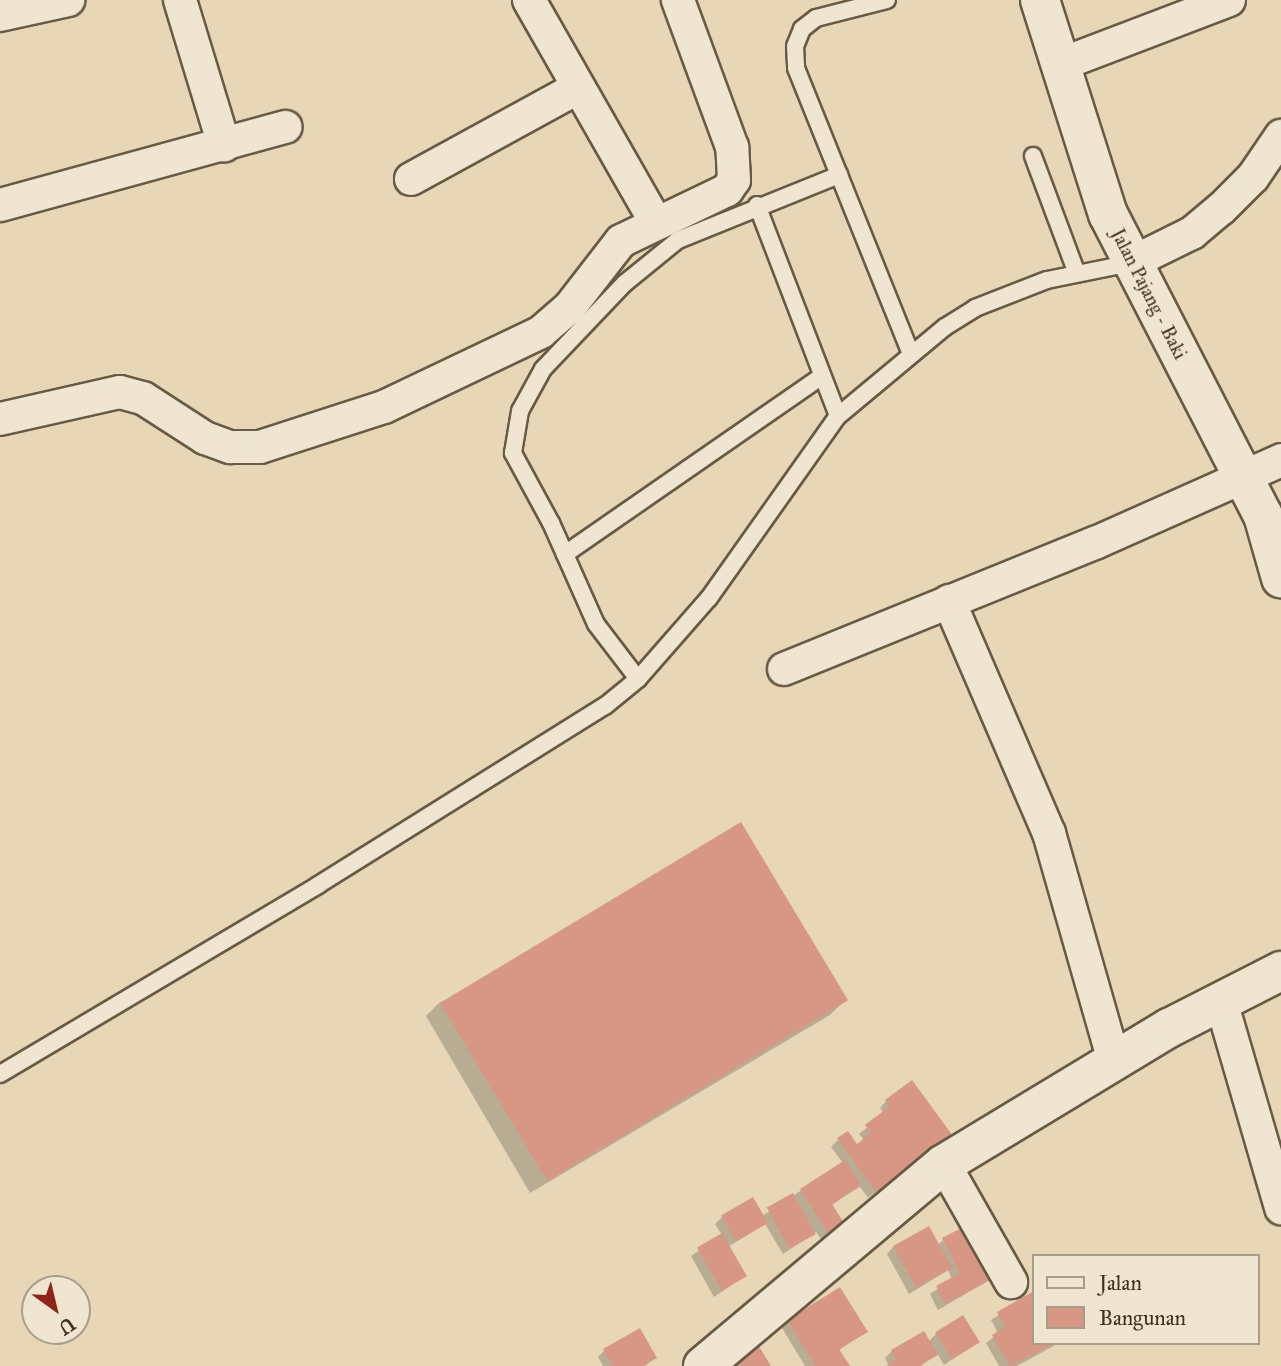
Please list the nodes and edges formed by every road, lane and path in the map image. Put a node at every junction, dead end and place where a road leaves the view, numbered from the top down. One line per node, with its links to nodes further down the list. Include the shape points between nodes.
1 (68, 0): 8 (street)
2 (180, 0): 13 (street)
3 (529, 0): 10 (street)
4 (678, 0): 19 (street, via 732,147 734,180 727,190)
5 (887, 0): 15 (lane, via 816,18 802,29 795,46 796,68)
6 (1040, 0): 9 (street, Jalan Pajang - Baki)
7 (1229, 0): 9 (street)
8 (0, 15)
9 (1059, 65): 20 (street, Jalan Pajang - Baki, via 1108,214)
10 (577, 88): 16 (street); 19 (street)
11 (286, 127): 13 (street)
12 (1281, 137): 20 (street, via 1253,177 1221,209 1192,233)
13 (224, 145): 17 (street)
14 (1033, 156): 21 (lane)
15 (839, 175): 18 (lane); 22 (lane)
16 (411, 179)
17 (0, 205)
18 (757, 205): 23 (lane); 28 (lane, via 678,240 625,283 542,369 520,411 513,453)
19 (655, 222): 25 (street, via 621,241 569,308 541,332 384,407 273,443 230,447 205,438 143,398 120,392)
20 (1131, 263): 21 (lane); 27 (street, Jalan Pajang - Baki)
21 (1076, 271): 22 (lane, via 975,309)
22 (911, 354): 24 (lane)
23 (821, 377): 24 (lane); 28 (lane)
24 (838, 416): 32 (lane, via 716,588)
25 (0, 419)
26 (1281, 460): 27 (street)
27 (1244, 477): 29 (street, Jalan Pajang - Baki, via 1273,545); 30 (street)
28 (565, 554): 32 (lane, via 596,624)
29 (1281, 579)
30 (948, 601): 31 (street); 35 (street, via 1049,834)
31 (784, 669)
32 (638, 678): 36 (lane, via 605,706 485,782)
33 (1281, 971): 34 (street)
34 (1221, 1001): 35 (street); 38 (street)
35 (1114, 1060): 37 (street)
36 (0, 1074)
37 (944, 1164): 39 (street); 40 (street)
38 (1281, 1208)
39 (1011, 1282)
40 (714, 1362)

